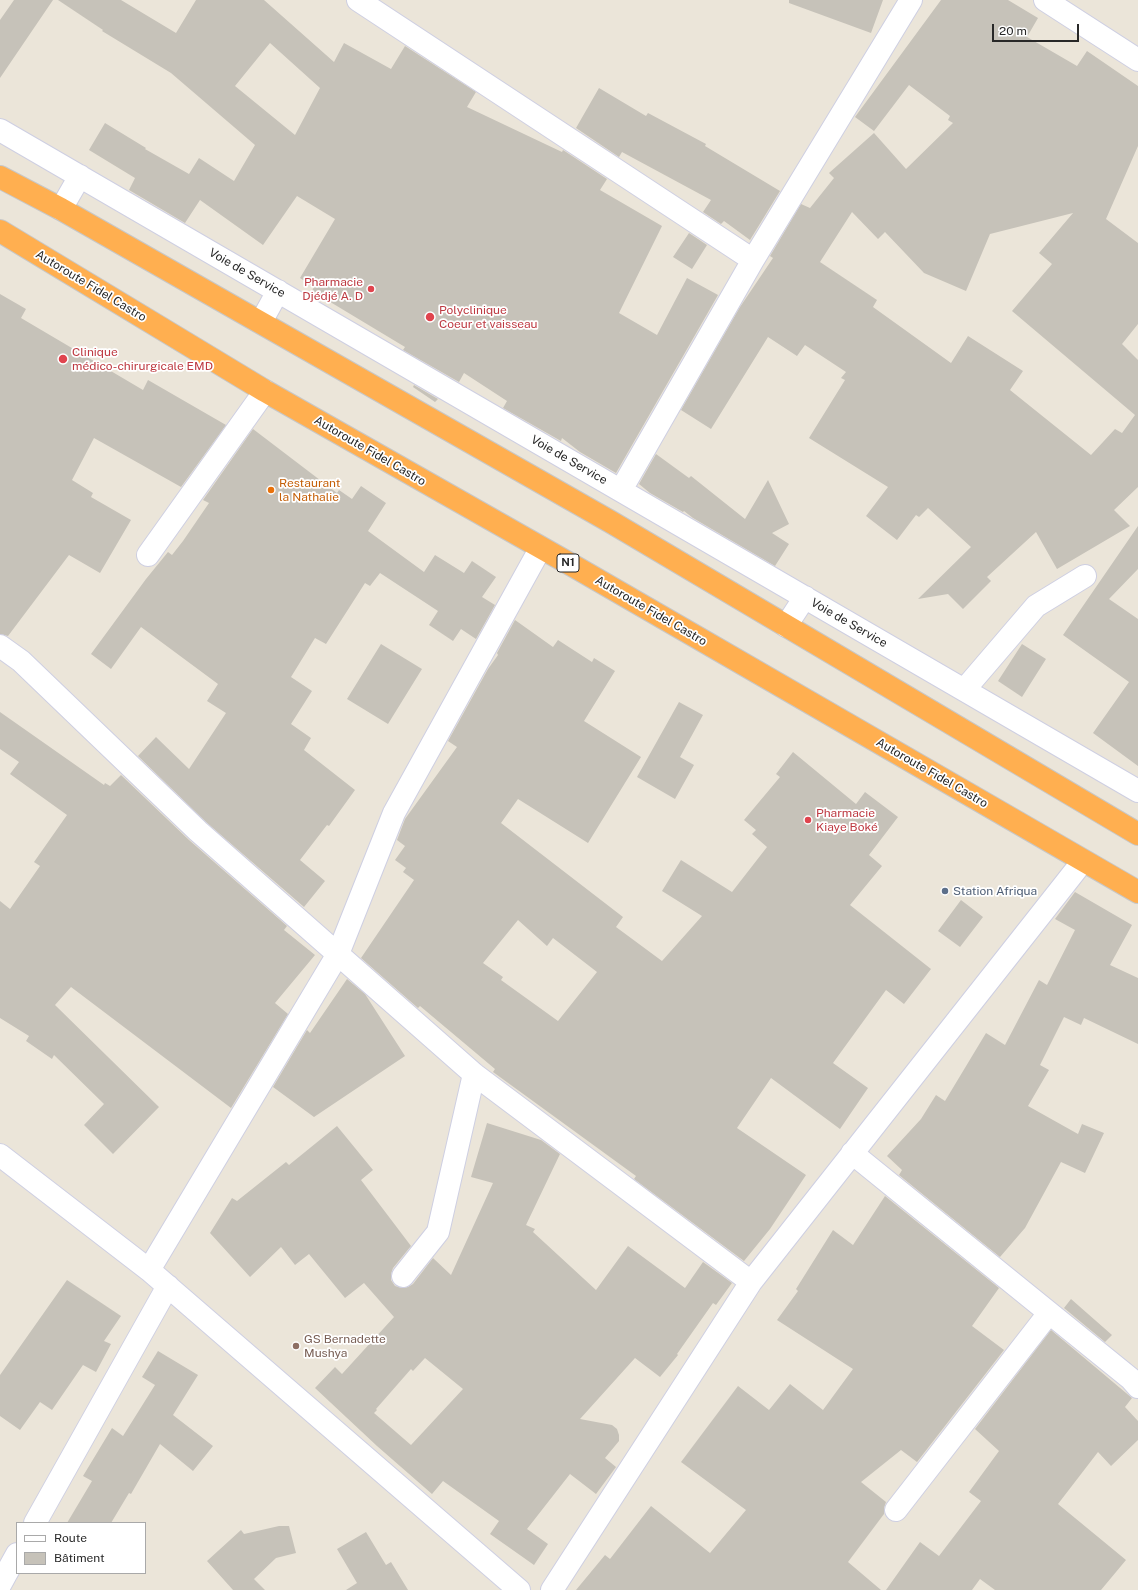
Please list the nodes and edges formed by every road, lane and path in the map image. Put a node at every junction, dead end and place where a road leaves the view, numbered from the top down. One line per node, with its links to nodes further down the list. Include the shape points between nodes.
1 (358, 0): 10 (street)
2 (911, 0): 10 (street)
3 (1045, 0): 4 (street)
4 (1138, 60)
5 (0, 130): 6 (street, Voie de Service)
6 (80, 176): 8 (street); 11 (street, Voie de Service)
7 (0, 177): 8 (highway)
8 (61, 209): 12 (highway)
9 (0, 232): 13 (highway, Autoroute Fidel Castro / N1)
10 (753, 260): 14 (street)
11 (278, 291): 12 (street); 14 (street, Voie de Service)
12 (261, 322): 19 (highway, via 611,522)
13 (265, 391): 15 (highway, Autoroute Fidel Castro / N1); 16 (street)
14 (621, 490): 18 (street, Voie de Service)
15 (540, 549): 24 (highway, Autoroute Fidel Castro / N1); 26 (street, via 394,813)
16 (148, 555)
17 (1085, 576): 21 (street, via 1036,606)
18 (805, 597): 19 (street); 21 (street, Voie de Service)
19 (786, 626): 23 (highway)
20 (0, 646): 26 (street, via 21,661 198,830)
21 (964, 690): 22 (street, Voie de Service)
22 (1138, 791)
23 (1138, 834)
24 (1083, 861): 25 (highway, Autoroute Fidel Castro / N1); 28 (street)
25 (1138, 892)
26 (338, 954): 27 (street); 30 (street)
27 (474, 1074): 31 (street, via 438,1232); 32 (street)
28 (852, 1154): 32 (street); 34 (street)
29 (0, 1155): 30 (street)
30 (149, 1270): 33 (street)
31 (403, 1276)
32 (751, 1282): 41 (street)
33 (168, 1286): 37 (street); 40 (street)
34 (1049, 1313): 35 (street, via 1132,1379); 36 (street)
35 (1138, 1388)
36 (896, 1510)
37 (35, 1522)
38 (16, 1556): 39 (street)
39 (0, 1584)
40 (519, 1590)
41 (552, 1590)

